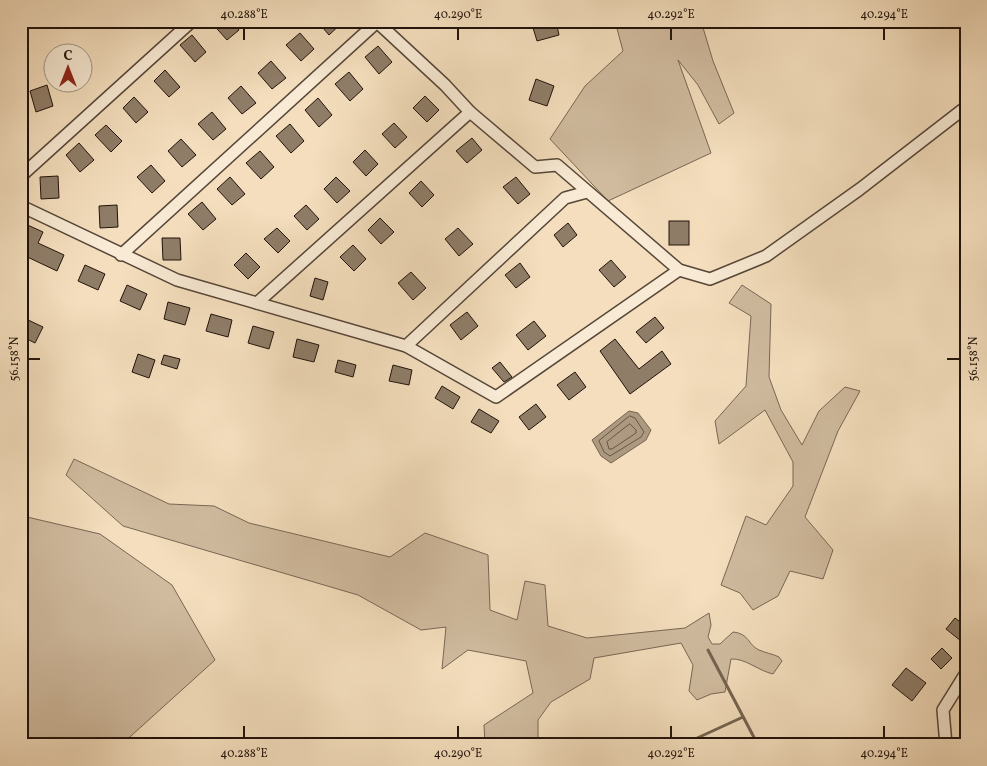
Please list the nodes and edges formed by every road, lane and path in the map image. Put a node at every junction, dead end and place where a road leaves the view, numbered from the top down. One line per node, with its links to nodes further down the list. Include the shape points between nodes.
1 (192, 21): 5 (street)
2 (376, 22): 4 (street); 8 (street)
3 (966, 107): 9 (street, via 766,256 710,279)
4 (470, 112): 6 (street, via 535,167 557,165); 10 (street)
5 (21, 176)
6 (587, 192): 9 (street); 11 (street, via 565,198)
7 (21, 206): 8 (street)
8 (121, 255): 10 (street, via 177,280)
9 (679, 270): 11 (street, via 496,397)
10 (257, 303): 11 (street)
11 (406, 346)
12 (966, 672): 13 (street, via 943,710)
13 (946, 745)

